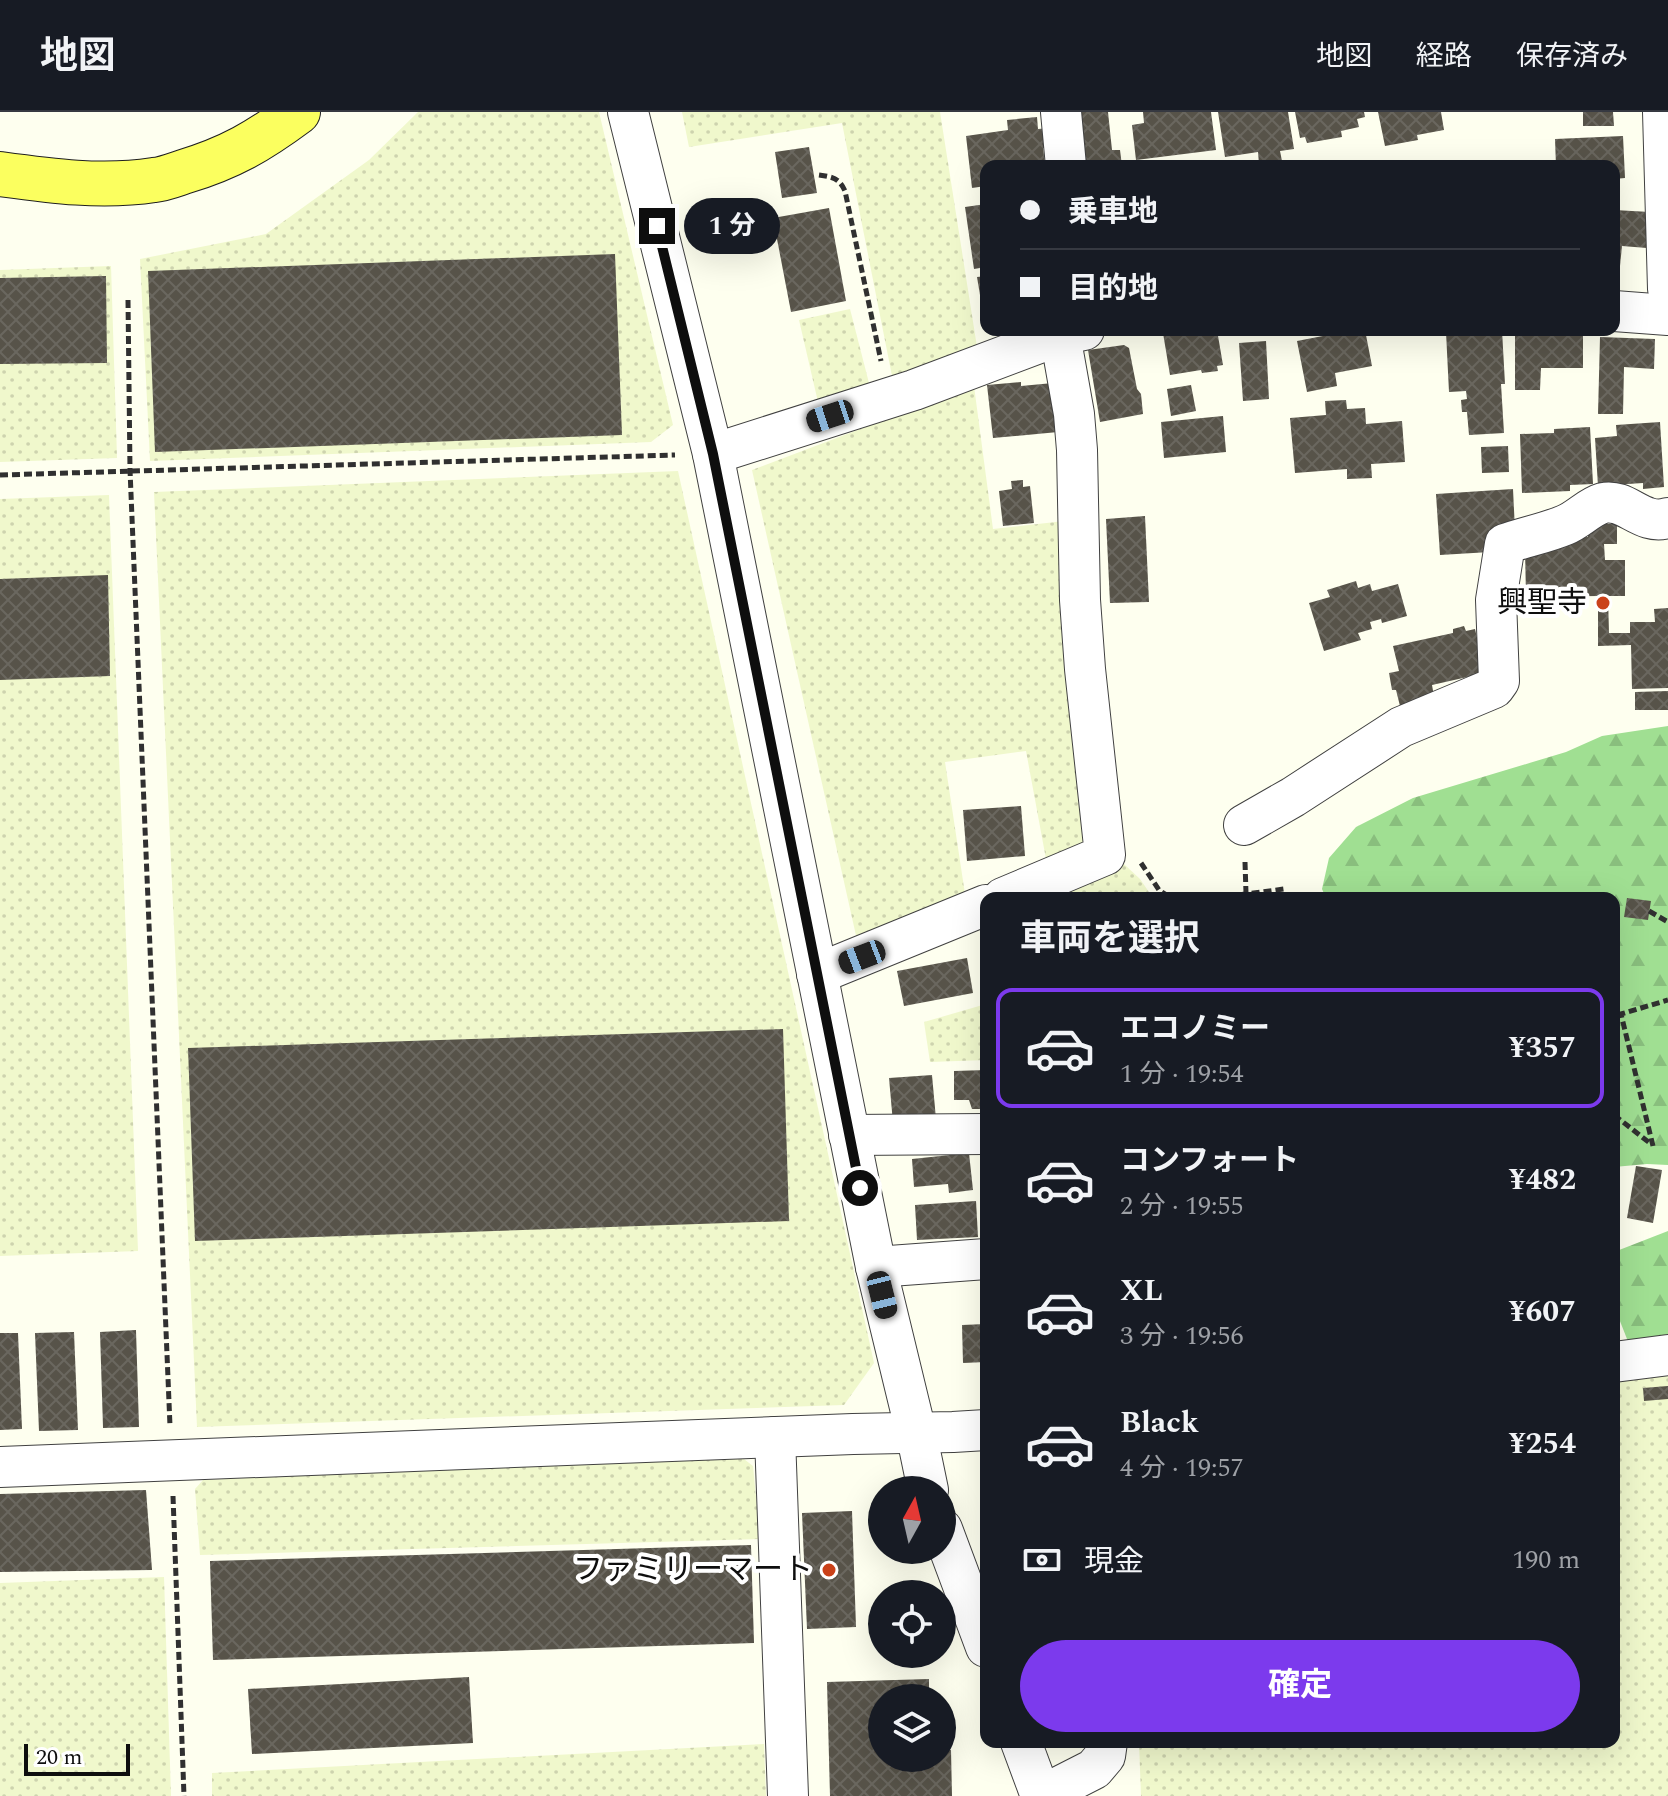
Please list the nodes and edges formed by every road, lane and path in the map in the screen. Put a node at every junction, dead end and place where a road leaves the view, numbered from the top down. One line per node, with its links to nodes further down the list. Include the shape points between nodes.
1 (298, 112): 6 (main road, via 237,152 156,180 72,183)
2 (628, 112): 15 (street)
3 (1061, 112): 5 (street)
4 (1663, 112): 8 (street)
5 (1065, 160)
6 (0, 174)
7 (819, 175): 14 (path, via 841,181 845,191)
8 (1668, 289)
9 (128, 300): 16 (path)
10 (1620, 311): 11 (street)
11 (1668, 315)
12 (1064, 336): 14 (street)
13 (1078, 336): 21 (street, via 1074,414 1081,614 1105,855)
14 (888, 398): 15 (street)
15 (713, 454): 16 (path); 26 (street)
16 (130, 470): 17 (path); 38 (path)
17 (0, 475)
18 (1668, 518): 19 (street, via 1659,521 1604,503 1566,525 1505,544 1496,600 1499,681 1494,688 1401,727)
19 (1244, 825)
20 (1284, 889): 22 (path)
21 (1017, 892)
22 (1261, 892)
23 (980, 907): 26 (street)
24 (1649, 911): 25 (path)
25 (1668, 922)
26 (817, 974): 30 (street)
27 (1668, 1000): 28 (path, via 1621,1014 1653,1146)
28 (1620, 1120)
29 (980, 1134): 30 (street)
30 (849, 1135): 32 (street)
31 (980, 1259): 32 (street)
32 (876, 1267): 36 (street)
33 (1668, 1355): 34 (street)
34 (1620, 1361)
35 (980, 1430): 36 (street)
36 (916, 1432): 37 (street); 40 (street)
37 (775, 1437): 38 (street); 46 (street)
38 (172, 1461): 39 (street); 45 (path)
39 (0, 1467)
40 (925, 1476)
41 (955, 1564): 42 (street)
42 (980, 1631)
43 (1023, 1748): 47 (street)
44 (1106, 1748): 47 (street, via 1094,1769)
45 (184, 1796)
46 (788, 1796)
47 (1041, 1796)

